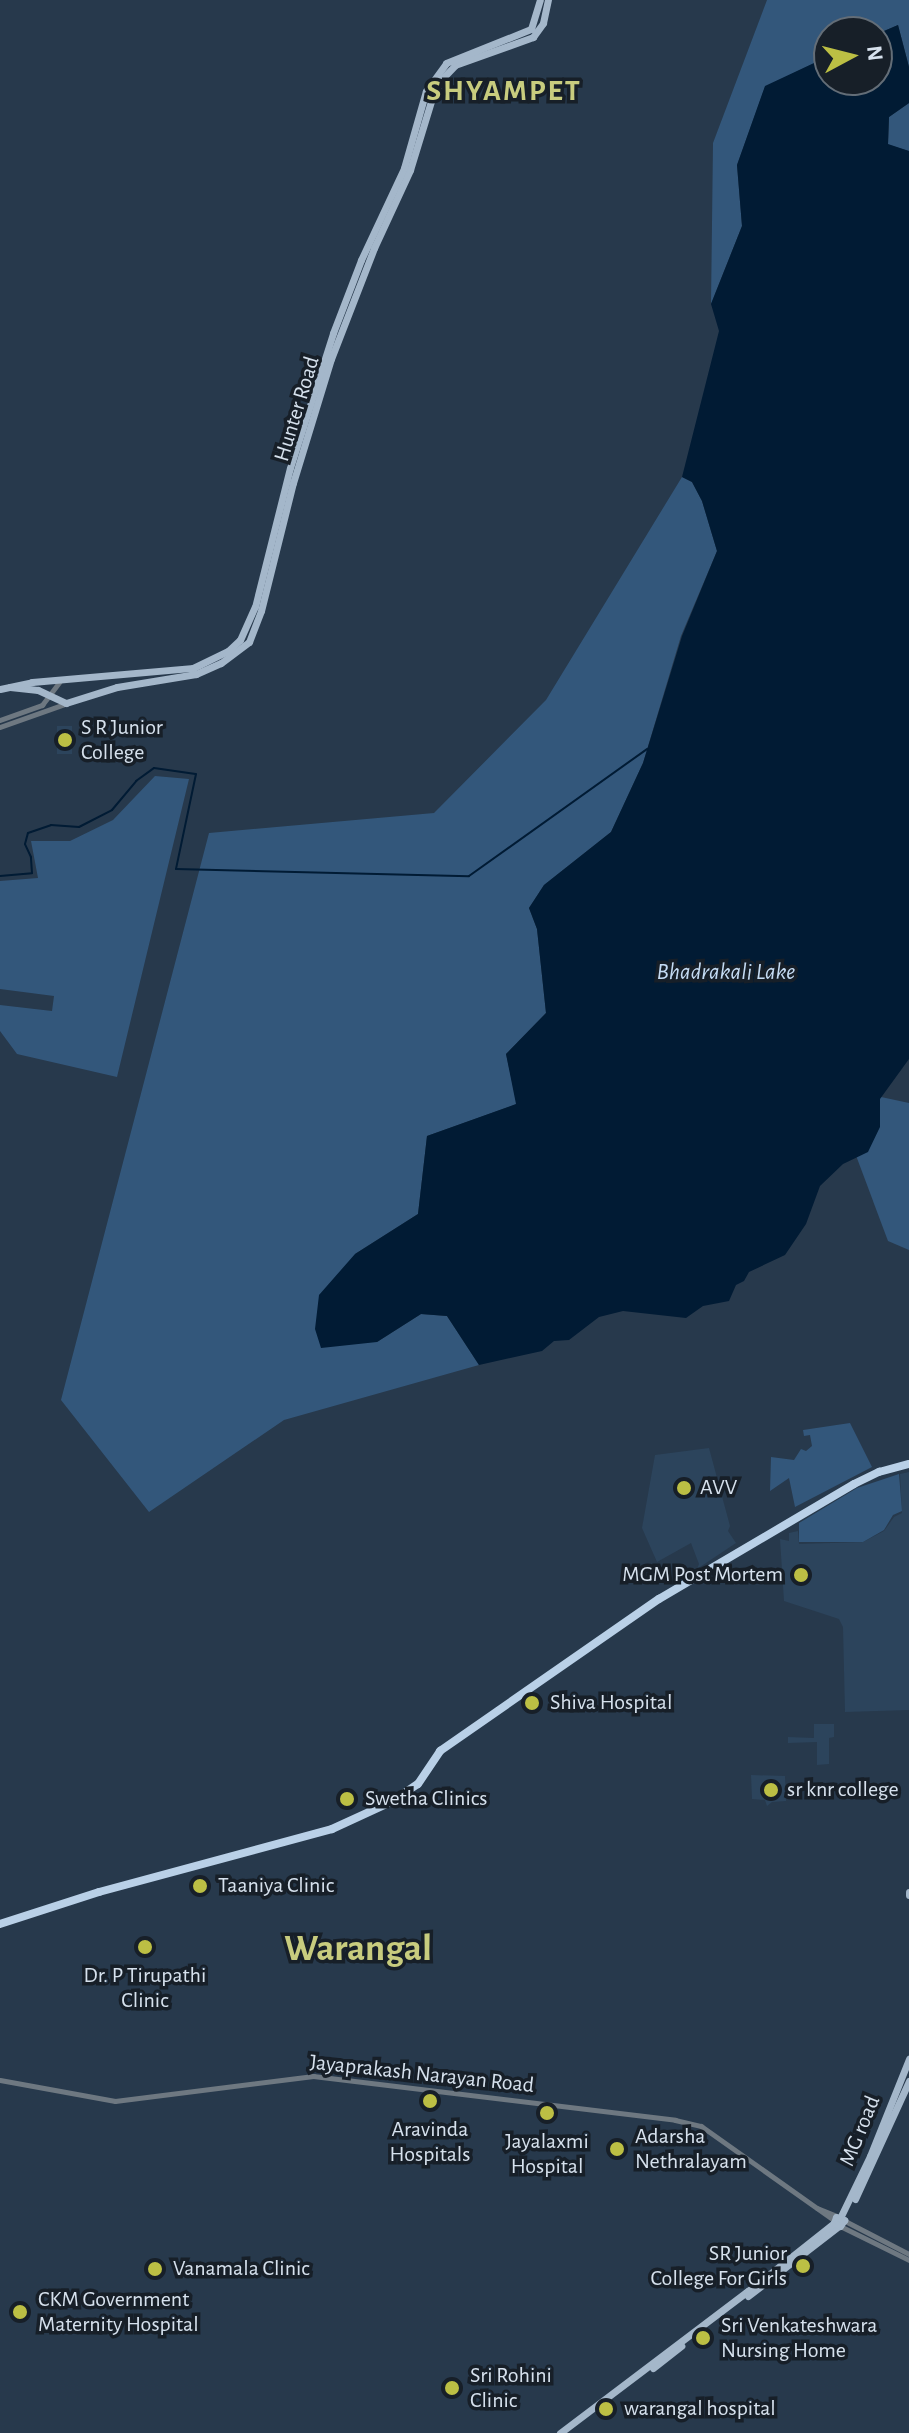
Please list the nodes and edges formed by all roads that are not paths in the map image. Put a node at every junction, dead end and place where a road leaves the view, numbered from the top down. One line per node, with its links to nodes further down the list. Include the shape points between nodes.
1 (540, 0): 3 (main road, Hunter Road, via 531,29 446,63 432,77)
2 (548, 0): 3 (main road, Hunter Road, via 543,23 533,37 463,62 442,76 431,95 410,170)
3 (382, 222): 4 (main road, Hunter Road, via 347,294 309,406 255,607 240,640 193,668); 8 (main road, Hunter Road, via 327,371 249,642 196,674)
4 (94, 678): 5 (main road, Hunter Road); 8 (main road)
5 (61, 680): 6 (main road, Hunter Road); 9 (street)
6 (10, 687): 7 (main road, Hunter Road); 9 (main road)
7 (0, 689)
8 (97, 693): 10 (main road, Hunter Road)
9 (51, 695): 10 (main road); 11 (street, via 42,705)
10 (66, 703): 12 (street, Hunter Road)
11 (0, 720)
12 (0, 727)
13 (909, 1464): 14 (highway, via 872,1474 661,1597 450,1743 418,1784 391,1802 332,1829 262,1851)
14 (0, 1924)
15 (909, 2059): 18 (main road, MG road)
16 (0, 2080): 18 (street, Jayaprakash Narayan Road, via 115,2101 313,2076 675,2120 701,2126)
17 (909, 2081): 18 (main road, MG road, via 874,2164)
18 (839, 2221): 19 (street, Jayaprakash Narayan Road); 20 (main road); 21 (main road)
19 (909, 2257)
20 (560, 2433)
21 (568, 2433)

